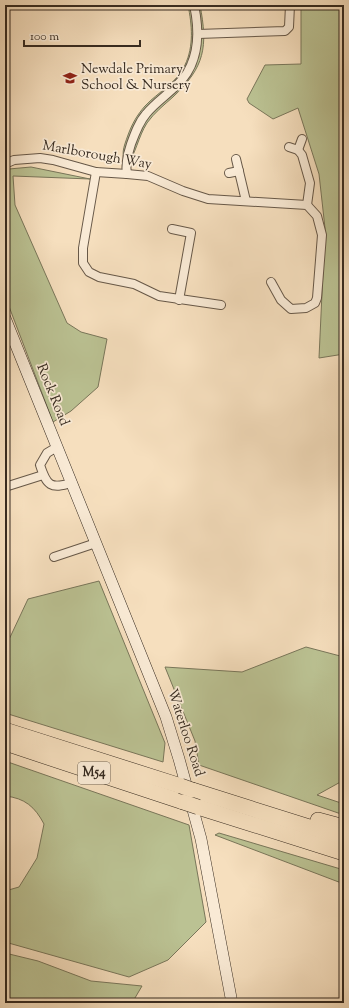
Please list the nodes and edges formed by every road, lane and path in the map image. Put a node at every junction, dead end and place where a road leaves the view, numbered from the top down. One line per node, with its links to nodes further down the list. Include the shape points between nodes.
1 (194, 5): 3 (street)
2 (290, 5): 3 (street, via 289,27 285,31)
3 (198, 34): 12 (street, via 193,60 187,74 142,120 130,149)
4 (302, 139): 6 (street)
5 (289, 148): 6 (street)
6 (298, 150): 14 (street, via 302,155 310,183)
7 (236, 160): 9 (street)
8 (5, 164): 10 (street, Marlborough Way, via 14,160 40,158)
9 (239, 171): 11 (street); 13 (street)
10 (96, 172): 12 (street, Marlborough Way); 17 (street, via 83,248 82,258 86,268 95,275 128,282 159,296)
11 (230, 173)
12 (127, 174): 13 (street, Marlborough Way, via 148,176 184,192 208,199)
13 (246, 202): 14 (street, Marlborough Way)
14 (307, 205): 16 (street, via 317,216 322,235 315,303 306,308 291,309 281,300)
15 (172, 229): 17 (street, via 191,233)
16 (271, 282)
17 (179, 300): 18 (street)
18 (221, 306)
19 (5, 318): 20 (street, Rock Road)
20 (57, 447): 21 (street, via 47,453 40,465); 22 (street, Rock Road)
21 (43, 475): 22 (street, via 48,483 58,487); 23 (street)
22 (72, 483): 24 (street, Waterloo Road)
23 (5, 487)
24 (96, 543): 25 (street); 34 (street, Waterloo Road, via 166,717 179,759 201,839)
25 (54, 557)
26 (5, 730): 28 (highway, M54)
27 (5, 743): 28 (highway, M54, bridge, via 183,802)
28 (193, 794): 29 (highway, M54); 30 (highway, M54); 31 (highway, M54)
29 (344, 826)
30 (274, 831): 32 (highway, M54); 33 (highway, M54)
31 (344, 838)
32 (344, 853)
33 (344, 858)
34 (232, 1003)

